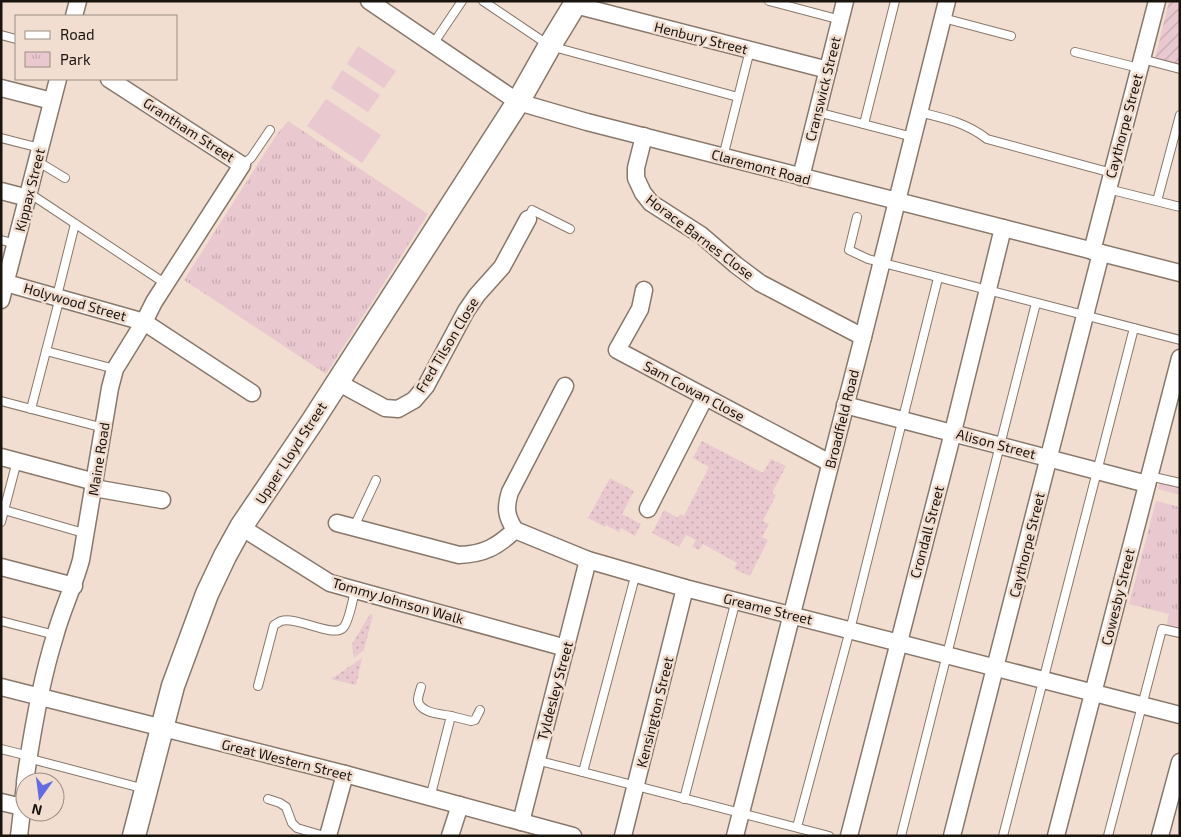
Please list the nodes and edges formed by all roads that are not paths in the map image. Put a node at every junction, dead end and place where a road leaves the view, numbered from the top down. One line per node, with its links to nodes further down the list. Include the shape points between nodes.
1 (369, 1): 15 (street, Claremont Road)
2 (462, 1): 15 (lane)
3 (483, 1): 16 (lane)
4 (769, 1): 11 (lane)
5 (845, 1): 11 (street, Cranswick Street)
6 (895, 1): 31 (lane)
7 (947, 1): 10 (street, Broadfield Road)
8 (1157, 1): 19 (street, Caythorpe Street)
9 (576, 3): 16 (street, Upper Lloyd Street); 17 (street, Henbury Street)
10 (943, 18): 13 (lane); 28 (street, Broadfield Road)
11 (841, 20): 21 (street, Cranswick Street)
12 (1, 35): 14 (lane)
13 (1011, 36)
14 (15, 39)
15 (433, 44): 27 (street, Claremont Road)
16 (550, 46): 25 (lane); 27 (street, Upper Lloyd Street)
17 (750, 50): 21 (street, Henbury Street); 25 (lane)
18 (1075, 52): 19 (lane)
19 (1141, 63): 20 (lane); 39 (street, Caythorpe Street)
20 (1180, 69)
21 (828, 70): 30 (street, Cranswick Street)
22 (58, 80): 26 (street, Kippax Street)
23 (112, 80): 38 (street, Grantham Street)
24 (1, 88): 26 (street)
25 (738, 97): 37 (lane)
26 (52, 101): 36 (street, Kippax Street)
27 (518, 102): 33 (street, Claremont Road); 72 (street, Upper Lloyd Street)
28 (919, 112): 34 (street, Broadfield Road); 39 (lane, via 955,121 987,139)
29 (1180, 116): 46 (lane)
30 (816, 120): 31 (lane); 40 (street, Cranswick Street)
31 (864, 124): 34 (lane)
32 (270, 130): 38 (lane, via 251,158)
33 (644, 136): 37 (street, Claremont Road); 67 (street, Horace Barnes Close, via 636,178 642,193 652,203 701,235 760,283)
34 (913, 137): 45 (street, Broadfield Road)
35 (1, 138): 36 (lane)
36 (39, 154): 41 (lane); 44 (street, Kippax Street)
37 (723, 157): 40 (street, Claremont Road)
38 (242, 165): 58 (street, Maine Road)
39 (1112, 173): 42 (street, Caythorpe Street)
40 (801, 177): 45 (street, Claremont Road)
41 (66, 178)
42 (1108, 189): 46 (lane); 54 (street, Caythorpe Street)
43 (1, 191): 44 (street)
44 (28, 196): 50 (lane); 53 (street, Kippax Street)
45 (897, 200): 51 (street, Claremont Road); 55 (street, Broadfield Road)
46 (1157, 201): 47 (lane)
47 (1180, 208)
48 (857, 217): 55 (lane, via 849,250)
49 (528, 219): 52 (lane, via 532,210); 72 (street, Fred Tilson Close, via 502,267 466,311 426,386 414,400 398,409 385,408)
50 (75, 224): 58 (lane); 62 (lane)
51 (1003, 228): 54 (street, Claremont Road); 61 (street, Crondall Street)
52 (570, 229)
53 (9, 242): 60 (street, Kippax Street)
54 (1096, 252): 56 (street, Claremont Road); 64 (street, Caythorpe Street)
55 (881, 263): 57 (lane); 67 (street, Broadfield Road)
56 (1180, 274)
57 (938, 278): 61 (lane); 79 (lane)
58 (166, 284): 65 (street, Maine Road)
59 (644, 290): 75 (street, Sam Cowan Close, via 640,309 617,350)
60 (3, 291): 62 (street, Holywood Street)
61 (988, 291): 63 (lane); 81 (street, Crondall Street)
62 (58, 297): 65 (street, Holywood Street); 69 (lane)
63 (1036, 303): 64 (lane); 82 (lane)
64 (1085, 316): 66 (lane); 84 (street, Caythorpe Street)
65 (144, 322): 71 (street, Maine Road); 74 (street, Holywood Street)
66 (1134, 328): 68 (lane); 87 (lane)
67 (863, 337): 77 (street, Broadfield Road)
68 (1180, 340)
69 (46, 351): 71 (lane); 78 (lane)
70 (1180, 358): 89 (street, Cowesby Street)
71 (115, 369): 80 (street, Maine Road)
72 (337, 382): 97 (street, Upper Lloyd Street)
73 (565, 386): 99 (street, via 506,503 508,519)
74 (252, 393)
75 (705, 397): 86 (street, Sam Cowan Close); 93 (street)
76 (1, 400): 78 (lane)
77 (845, 404): 79 (street, Alison Street); 86 (street, Broadfield Road)
78 (31, 409): 80 (lane)
79 (903, 420): 81 (street, Alison Street); 110 (lane)
80 (104, 428): 91 (street, Maine Road)
81 (953, 433): 82 (street, Alison Street); 113 (street, Crondall Street)
82 (1000, 446): 84 (street, Alison Street); 115 (lane)
83 (1, 457): 85 (street)
84 (1049, 458): 87 (street, Alison Street); 116 (street, Caythorpe Street)
85 (18, 461): 91 (street); 94 (lane)
86 (830, 463): 108 (street, Broadfield Road)
87 (1097, 471): 89 (street, Alison Street); 117 (lane)
88 (376, 480): 98 (lane)
89 (1148, 480): 90 (lane); 121 (street, Cowesby Street)
90 (1180, 483)
91 (95, 485): 92 (street); 100 (street, Maine Road)
92 (162, 500)
93 (648, 508)
94 (4, 510): 95 (lane); 100 (lane)
95 (1, 522)
96 (337, 523): 98 (street)
97 (242, 527): 106 (street, Tommy Johnson Walk, via 320,578); 127 (street, Upper Lloyd Street, via 207,594)
98 (354, 527): 99 (street, via 459,554 489,550)
99 (515, 530): 101 (street, Greame Street)
100 (87, 534): 104 (street, Maine Road)
101 (588, 560): 103 (street, Greame Street); 114 (street, Tyldesley Street)
102 (1, 567): 104 (street)
103 (636, 573): 105 (street, Greame Street); 133 (lane)
104 (74, 586): 112 (street, Maine Road)
105 (685, 588): 107 (street, Greame Street); 135 (street, Kensington Street)
106 (355, 590): 114 (street, Tommy Johnson Walk); 118 (lane, via 343,629 337,631 293,621 274,625)
107 (736, 600): 108 (street, Greame Street); 138 (lane)
108 (792, 614): 110 (street, Greame Street); 143 (street, Broadfield Road)
109 (1, 621): 112 (lane)
110 (850, 630): 113 (street, Greame Street); 146 (lane)
111 (1180, 633): 123 (lane, via 1162,629)
112 (55, 635): 122 (street, Maine Road)
113 (898, 643): 115 (street, Greame Street); 156 (street, Crondall Street)
114 (566, 648): 130 (street, Tyldesley Street)
115 (947, 655): 116 (street, Greame Street); 157 (lane)
116 (995, 667): 117 (street, Greame Street); 158 (street, Caythorpe Street)
117 (1044, 680): 121 (street, Greame Street); 159 (lane)
118 (258, 686)
119 (1, 687): 122 (street, Great Western Street)
120 (421, 687): 126 (lane, via 420,706)
121 (1093, 693): 123 (street, Greame Street); 160 (street, Cowesby Street)
122 (39, 696): 127 (street, Great Western Street); 129 (street, Maine Road)
123 (1142, 706): 125 (street, Greame Street); 161 (lane)
124 (480, 710): 126 (lane, via 471,721)
125 (1180, 715)
126 (451, 716): 137 (lane)
127 (161, 728): 134 (street, Great Western Street); 136 (street, Upper Lloyd Street)
128 (1, 749): 129 (lane)
129 (28, 758): 132 (street, Maine Road); 136 (lane)
130 (536, 760): 133 (lane); 145 (street, Tyldesley Street)
131 (1180, 762): 162 (street)
132 (26, 772)
133 (583, 772): 135 (lane)
134 (345, 774): 137 (street, Great Western Street); 150 (street)
135 (636, 786): 138 (lane); 153 (street, Kensington Street)
136 (147, 790): 148 (street, Upper Lloyd Street)
137 (430, 798): 142 (street, Great Western Street)
138 (684, 798): 143 (lane)
139 (268, 799): 149 (lane, via 286,807 297,828)
140 (1, 802): 141 (street)
141 (15, 805)
142 (460, 805): 145 (street, Great Western Street); 151 (street)
143 (741, 813): 146 (lane); 154 (street, Broadfield Road)
144 (20, 822): 147 (street, Maine Road)
145 (521, 822): 152 (street, Great Western Street)
146 (797, 827): 155 (lane)
147 (19, 836)
148 (134, 836)
149 (324, 836)
150 (328, 836)
151 (450, 836)
152 (573, 836)
153 (623, 836)
154 (735, 836)
155 (829, 836)
156 (849, 836)
157 (900, 836)
158 (952, 836)
159 (1003, 836)
160 (1056, 836)
161 (1108, 836)
162 (1160, 836)

